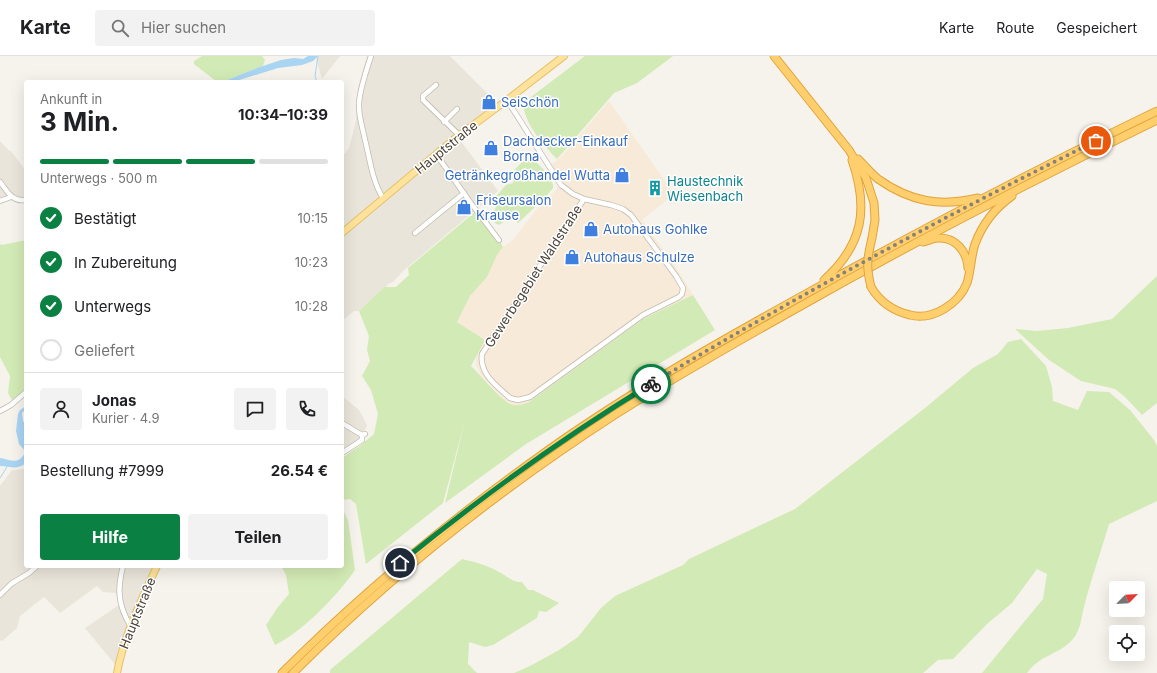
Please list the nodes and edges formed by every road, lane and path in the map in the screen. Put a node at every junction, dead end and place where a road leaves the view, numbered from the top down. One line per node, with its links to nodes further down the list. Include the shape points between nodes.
1 (371, 56): 18 (street, via 358,105 378,190)
2 (564, 56): 5 (main road, Hauptstraße)
3 (774, 56): 11 (highway)
4 (436, 85): 9 (street, via 423,100)
5 (508, 100): 10 (main road, Hauptstraße); 19 (street, Gewerbegebiet Waldstraße, via 561,185)
6 (457, 109): 9 (street)
7 (1157, 111): 16 (highway)
8 (1157, 120): 14 (highway)
9 (444, 122): 10 (street)
10 (459, 135): 12 (main road, Hauptstraße)
11 (849, 150): 16 (highway, via 878,178 902,193 925,201 952,203); 26 (highway, bridge, via 866,178 873,198 874,220 867,264 874,292 886,305 898,312 914,316 929,315 945,309 957,299 966,285); 27 (highway, via 858,175 862,201 858,231 842,261)
12 (436, 154): 15 (street); 18 (main road, Hauptstraße)
13 (0, 182): 17 (street)
14 (1032, 182): 25 (highway); 26 (highway, via 1008,198 988,218 975,244)
15 (464, 193): 23 (street); 24 (street)
16 (988, 195): 27 (highway)
17 (11, 197): 20 (street, via 14,200); 21 (street)
18 (384, 198): 22 (main road, Hauptstraße)
19 (584, 199): 19 (street, Gewerbegebiet Waldstraße, via 611,205 631,215 681,282 683,291 679,297 642,315 530,397 515,400 486,374 481,362 482,354)
20 (24, 200)
21 (0, 201)
22 (344, 231)
23 (415, 233)
24 (499, 240)
25 (911, 245): 26 (highway, via 938,238 953,242 961,247 966,255); 39 (highway, via 695,366 554,456 489,502 406,569)
26 (969, 274)
27 (813, 290): 38 (highway, via 612,408 511,477 400,563)
28 (24, 394): 29 (street)
29 (0, 411)
30 (344, 424): 31 (street, via 364,435 362,440)
31 (344, 452)
32 (35, 568): 35 (street)
33 (123, 568): 36 (street, via 120,604)
34 (156, 568): 36 (main road, Hauptstraße)
35 (0, 595)
36 (130, 625): 37 (main road, Hauptstraße)
37 (117, 673)
38 (282, 673)
39 (293, 673)

